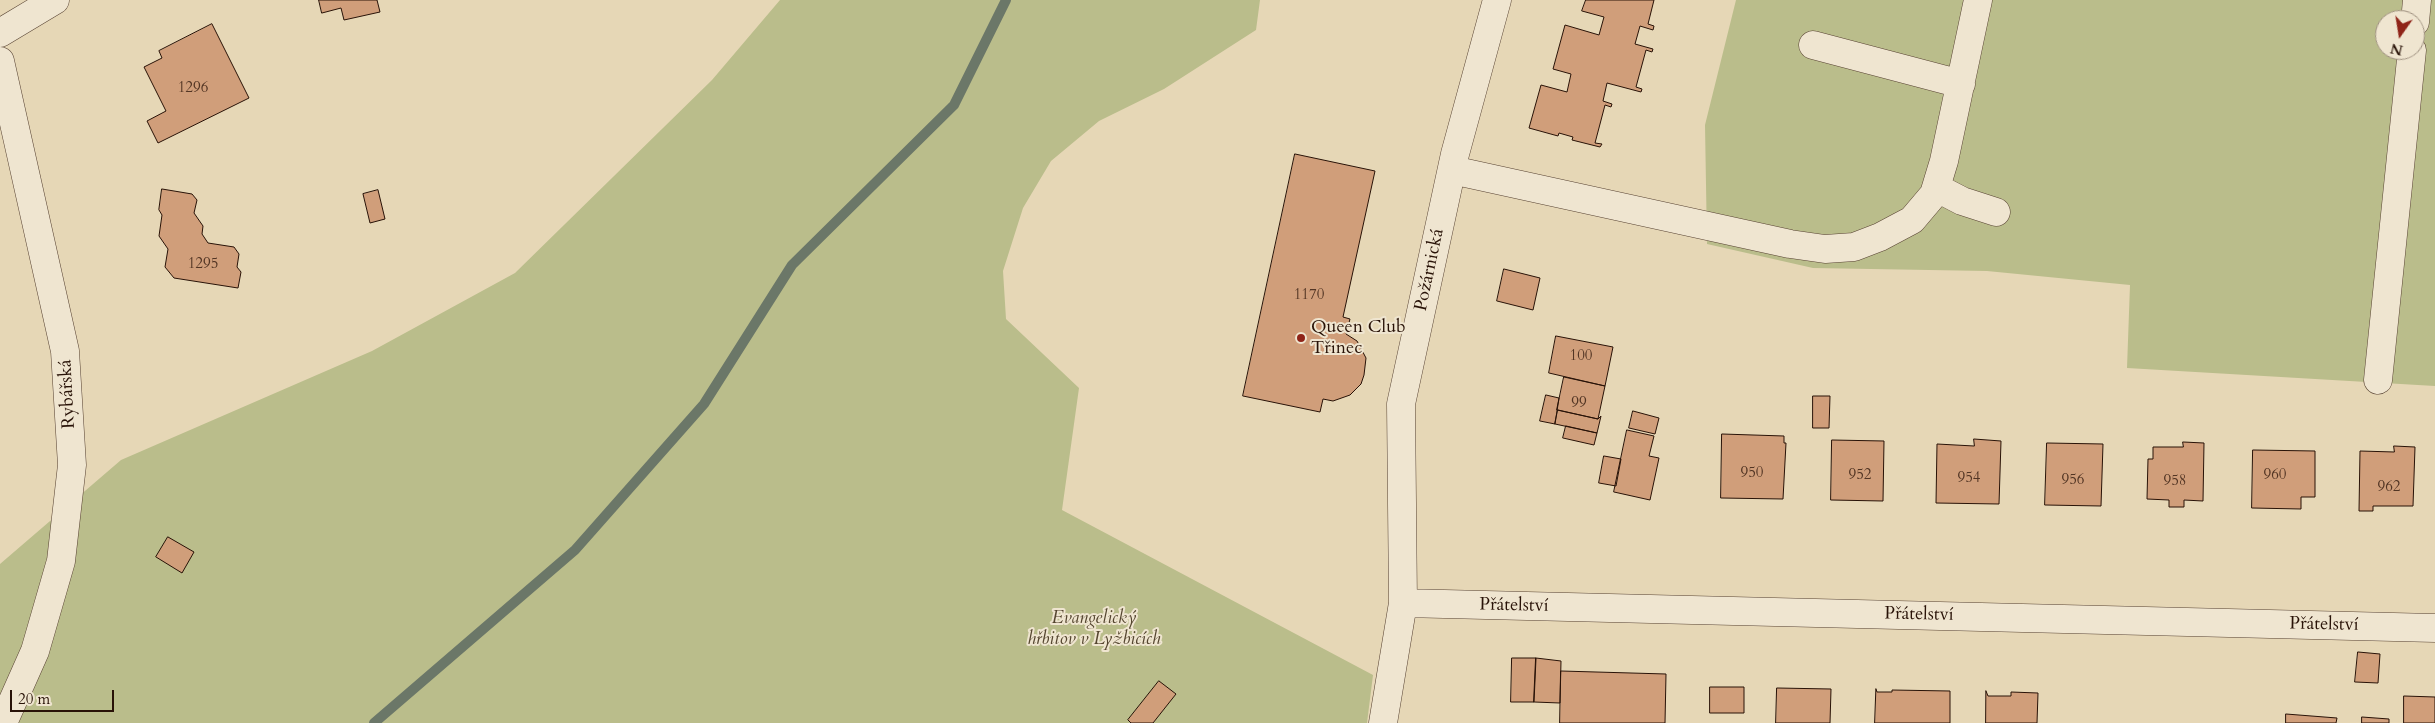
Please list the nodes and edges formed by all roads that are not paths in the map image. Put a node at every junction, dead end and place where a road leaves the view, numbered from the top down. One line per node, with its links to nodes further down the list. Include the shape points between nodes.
1 (55, 0): 4 (street)
2 (1497, 0): 9 (street, Požárnická)
3 (1978, 0): 8 (street)
4 (0, 33)
5 (1813, 46): 8 (street)
6 (2411, 60): 12 (street)
7 (0, 61): 15 (street, Rybářská, via 65,351 72,465 61,561 35,651)
8 (1961, 84): 10 (street)
9 (1452, 170): 10 (street, via 1825,250 1854,247 1912,220); 13 (street, Požárnická, via 1401,404)
10 (1937, 188): 11 (street, via 1962,201)
11 (1996, 212)
12 (2378, 380)
13 (1403, 603): 14 (street, Přátelství); 16 (street, Požárnická)
14 (2435, 628)
15 (3, 723)
16 (1384, 723)

